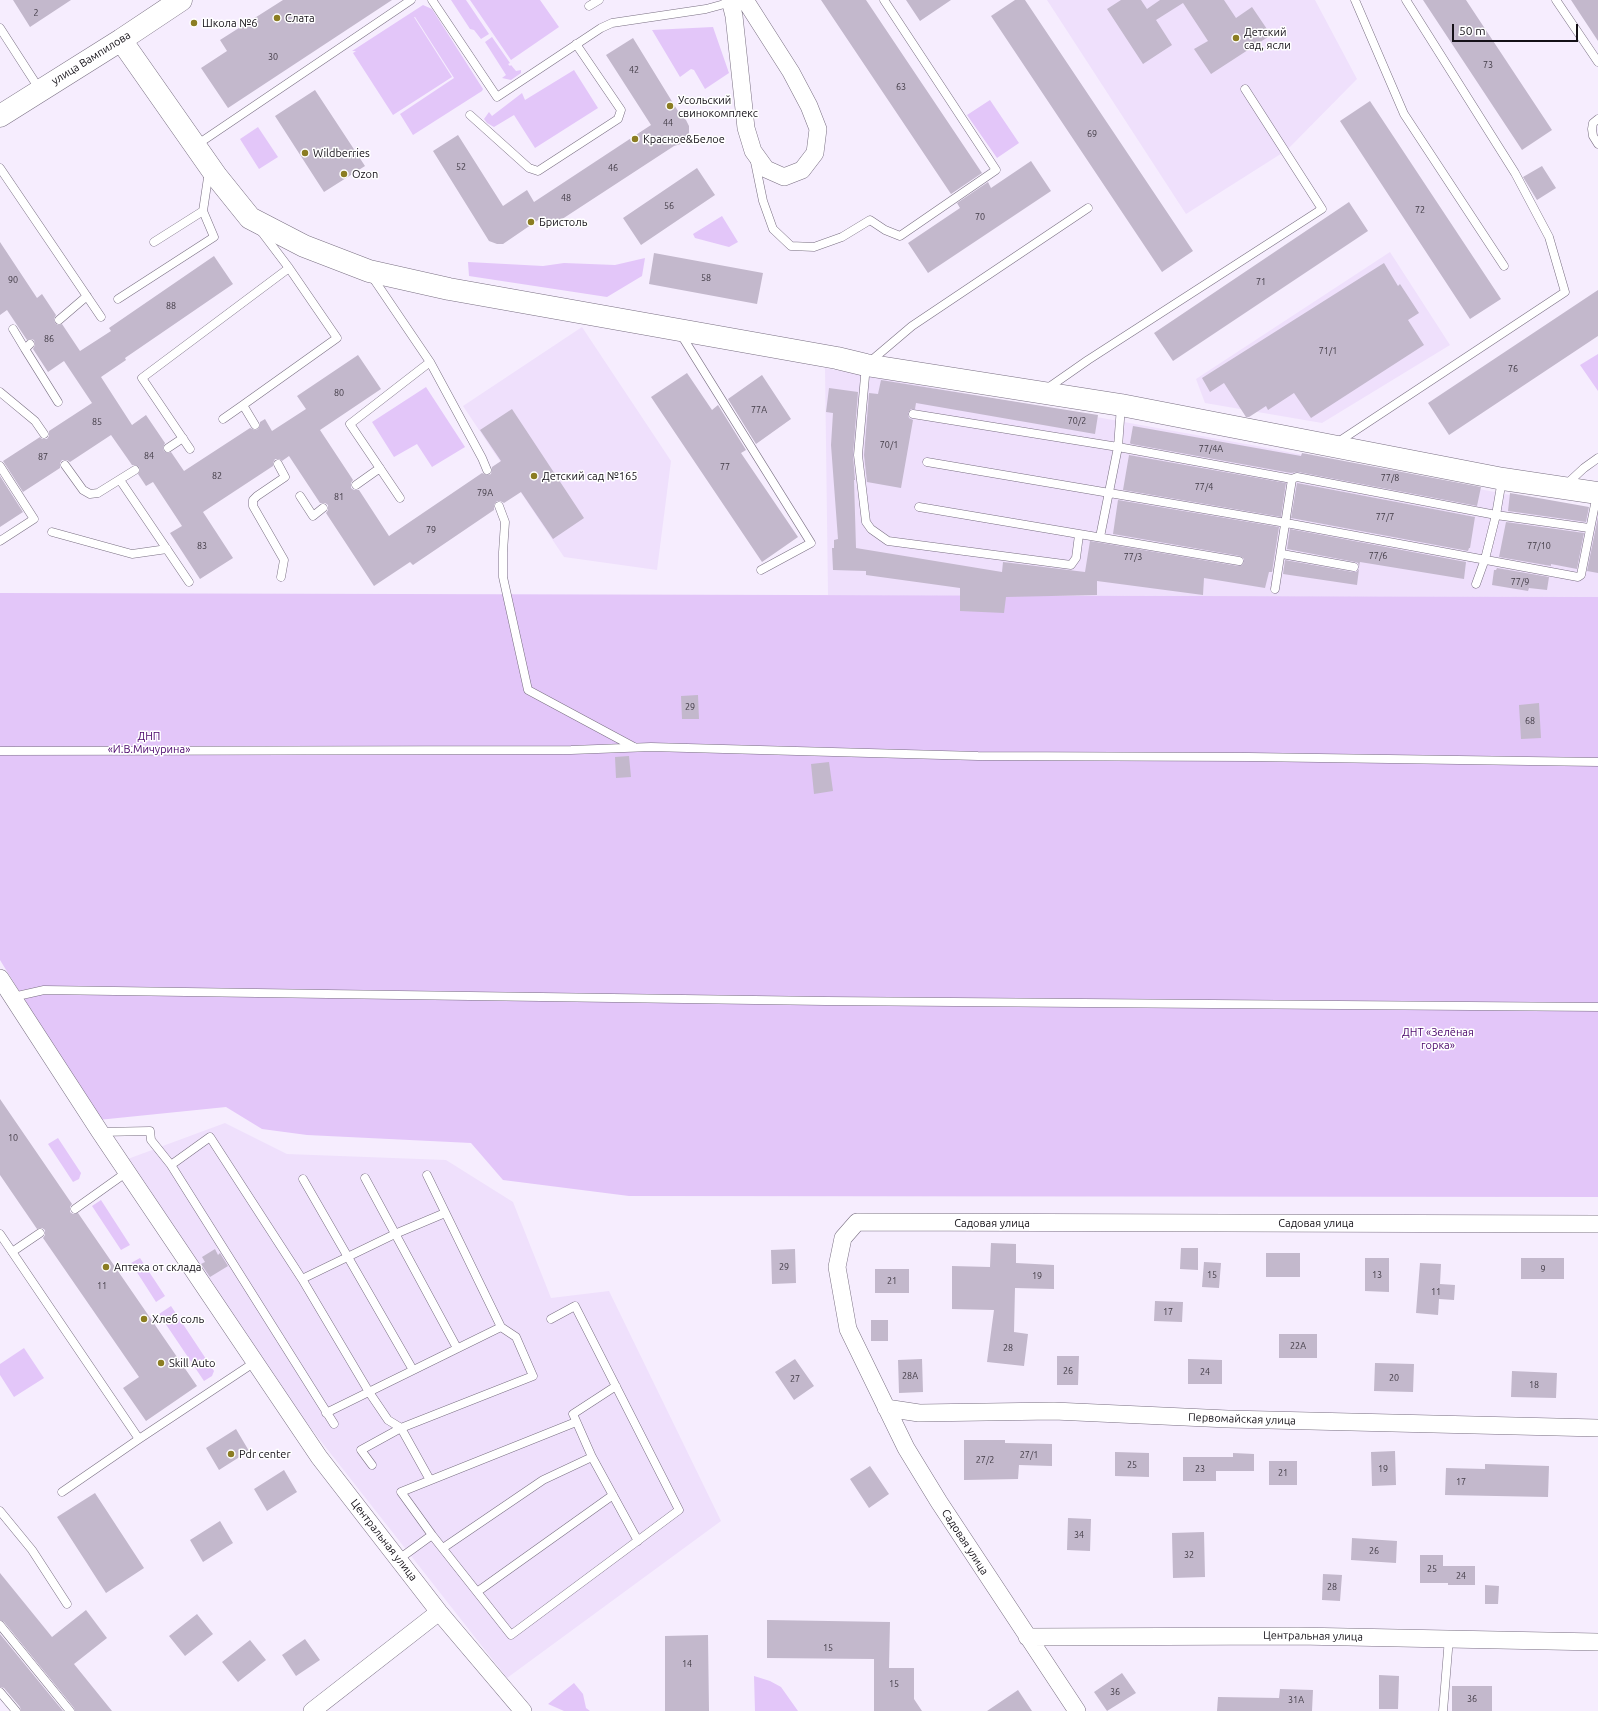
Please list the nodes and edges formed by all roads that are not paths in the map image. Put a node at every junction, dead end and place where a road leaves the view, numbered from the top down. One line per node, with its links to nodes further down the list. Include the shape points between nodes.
1 (181, 0): 12 (street, улица Вампилова)
2 (411, 0): 21 (lane)
3 (432, 0): 13 (lane, via 497,97)
4 (599, 0): 10 (lane)
5 (884, 0): 22 (lane, via 996,170 900,236 870,220 842,237 814,247 791,246 773,229 767,214)
6 (1355, 0): 29 (lane, via 1404,114)
7 (1406, 0): 51 (lane, via 1515,172 1549,237 1565,292)
8 (1556, 0): 14 (lane)
9 (735, 1): 13 (lane, via 706,9 612,23); 22 (street, via 734,16 746,128); 22 (street, via 791,72 818,129 815,153 802,170 784,177 766,169)
10 (590, 6)
11 (0, 28): 16 (lane)
12 (121, 40): 16 (street, улица Вампилова); 21 (street)
13 (576, 44): 17 (lane, via 621,110 618,119 538,171 529,168)
14 (1598, 62)
15 (1245, 89): 41 (lane, via 1322,209)
16 (40, 90): 18 (street, улица Вампилова)
17 (470, 115)
18 (0, 116)
19 (1598, 119): 20 (lane, via 1593,122 1592,129 1592,136)
20 (1598, 144)
21 (195, 146): 23 (street)
22 (753, 151)
23 (210, 167): 26 (lane); 27 (street)
24 (0, 168): 32 (lane)
25 (1088, 208): 39 (lane, via 912,326)
26 (203, 211): 28 (lane); 33 (lane, via 214,237)
27 (250, 218): 30 (lane); 31 (street, via 304,246)
28 (154, 242)
29 (1504, 266)
30 (289, 268): 43 (lane, via 337,338); 49 (lane, via 142,378)
31 (368, 271): 37 (street, via 449,289); 38 (lane)
32 (87, 296): 34 (lane); 35 (lane)
33 (118, 299)
34 (101, 317)
35 (59, 320)
36 (13, 329): 42 (lane, via 28,346)
37 (677, 329): 39 (street); 86 (lane, via 811,543)
38 (430, 362): 59 (lane, via 350,424); 61 (lane)
39 (866, 365): 41 (street); 78 (lane, via 858,455 866,522 871,529 888,540 1071,565 1076,558)
40 (0, 392): 48 (lane, via 34,421)
41 (1041, 392): 44 (street)
42 (58, 402)
43 (243, 405): 46 (lane); 47 (lane)
44 (1121, 405): 50 (lane); 51 (street)
45 (913, 414): 50 (lane)
46 (223, 419)
47 (255, 425)
48 (44, 434)
49 (183, 438): 52 (lane); 53 (lane)
50 (1118, 447): 62 (lane); 68 (lane)
51 (1331, 447): 63 (street)
52 (168, 448)
53 (190, 449)
54 (1598, 458): 66 (lane, via 1571,480)
55 (927, 462): 68 (lane)
56 (278, 464): 87 (lane, via 285,477 257,496 253,500 253,506 284,560)
57 (65, 465): 64 (lane, via 83,490 90,494 98,493)
58 (0, 466): 80 (lane, via 34,519)
59 (380, 468): 65 (lane); 70 (lane)
60 (135, 470): 64 (lane)
61 (486, 470)
62 (1292, 479): 74 (lane, via 1297,477); 75 (lane)
63 (1503, 479): 66 (street); 74 (lane)
64 (120, 480): 81 (lane)
65 (356, 485)
66 (1568, 488): 67 (street)
67 (1597, 492): 76 (lane)
68 (1108, 493): 75 (lane); 79 (lane)
69 (300, 496): 73 (lane, via 313,516)
70 (400, 498)
71 (499, 506): 91 (lane, via 505,522 503,577 528,690)
72 (919, 507): 78 (lane)
73 (323, 508)
74 (1496, 515): 76 (lane); 83 (lane)
75 (1286, 523): 82 (lane); 83 (lane)
76 (1589, 528): 83 (lane, via 1581,575 1578,577)
77 (52, 532): 81 (lane, via 132,554)
78 (1079, 535): 79 (lane)
79 (1100, 537): 84 (lane)
80 (0, 541)
81 (166, 549): 88 (lane)
82 (1282, 554): 85 (lane); 90 (lane)
83 (1485, 559): 89 (lane)
84 (1239, 561)
85 (1354, 567)
86 (761, 570)
87 (281, 577)
88 (189, 582)
89 (1476, 584)
90 (1275, 589)
91 (635, 748): 92 (lane); 93 (lane, via 978,756)
92 (0, 751)
93 (1598, 762)
94 (0, 978): 95 (street, Центральная улица)
95 (13, 997): 96 (lane, via 44,990 833,1002); 97 (street, Центральная улица)
96 (1598, 1007)
97 (100, 1132): 98 (lane, via 150,1131 151,1140); 99 (street, Центральная улица)
98 (171, 1165): 111 (lane, via 210,1137); 120 (lane, via 300,1368)
99 (127, 1172): 103 (lane); 115 (street, Центральная улица)
100 (427, 1175): 104 (lane)
101 (365, 1178): 108 (lane)
102 (303, 1179): 110 (lane)
103 (75, 1209)
104 (445, 1213): 108 (lane); 113 (lane)
105 (1598, 1224): 119 (street, Садовая улица, via 857,1222 844,1238 837,1267 848,1329)
106 (40, 1233): 109 (lane)
107 (0, 1234): 109 (lane)
108 (395, 1234): 110 (lane); 114 (lane)
109 (12, 1252): 125 (lane)
110 (347, 1257): 111 (lane); 116 (lane)
111 (302, 1279): 118 (lane)
112 (551, 1319): 117 (lane, via 575,1306)
113 (501, 1327): 114 (lane); 123 (lane, via 516,1337 533,1376)
114 (458, 1348): 116 (lane)
115 (255, 1362): 125 (lane); 135 (street, Центральная улица, via 319,1457)
116 (413, 1370): 118 (lane)
117 (616, 1386): 121 (lane, via 573,1414); 133 (lane, via 679,1510)
118 (369, 1392): 120 (lane); 123 (lane, via 388,1420)
119 (886, 1408): 124 (street, Первомайская улица, via 919,1413 1054,1411 1228,1419); 140 (street, Садовая улица, via 906,1448 939,1502)
120 (326, 1414): 122 (lane)
121 (576, 1422): 126 (lane); 128 (lane)
122 (334, 1424)
123 (401, 1428): 127 (lane, via 361,1450); 128 (lane)
124 (1598, 1428)
125 (139, 1439): 129 (lane)
126 (592, 1457): 130 (lane); 134 (lane, via 543,1480)
127 (372, 1465)
128 (430, 1480): 132 (lane, via 401,1492)
129 (62, 1492)
130 (613, 1495): 133 (lane); 136 (lane)
131 (0, 1511): 137 (lane, via 32,1550)
132 (432, 1535): 134 (lane); 135 (lane)
133 (638, 1541): 136 (lane, via 511,1635)
134 (442, 1548): 136 (lane)
135 (399, 1559): 138 (street, Центральная улица)
136 (477, 1592)
137 (67, 1604)
138 (439, 1612): 146 (street); 147 (street, Центральная улица)
139 (0, 1625): 145 (lane)
140 (1027, 1637): 141 (street, Центральная улица); 148 (street, Садовая улица)
141 (1449, 1638): 142 (street, Центральная улица); 149 (lane)
142 (1598, 1642)
143 (0, 1692): 144 (lane)
144 (16, 1711)
145 (70, 1711)
146 (312, 1711)
147 (523, 1711)
148 (1077, 1711)
149 (1443, 1711)

